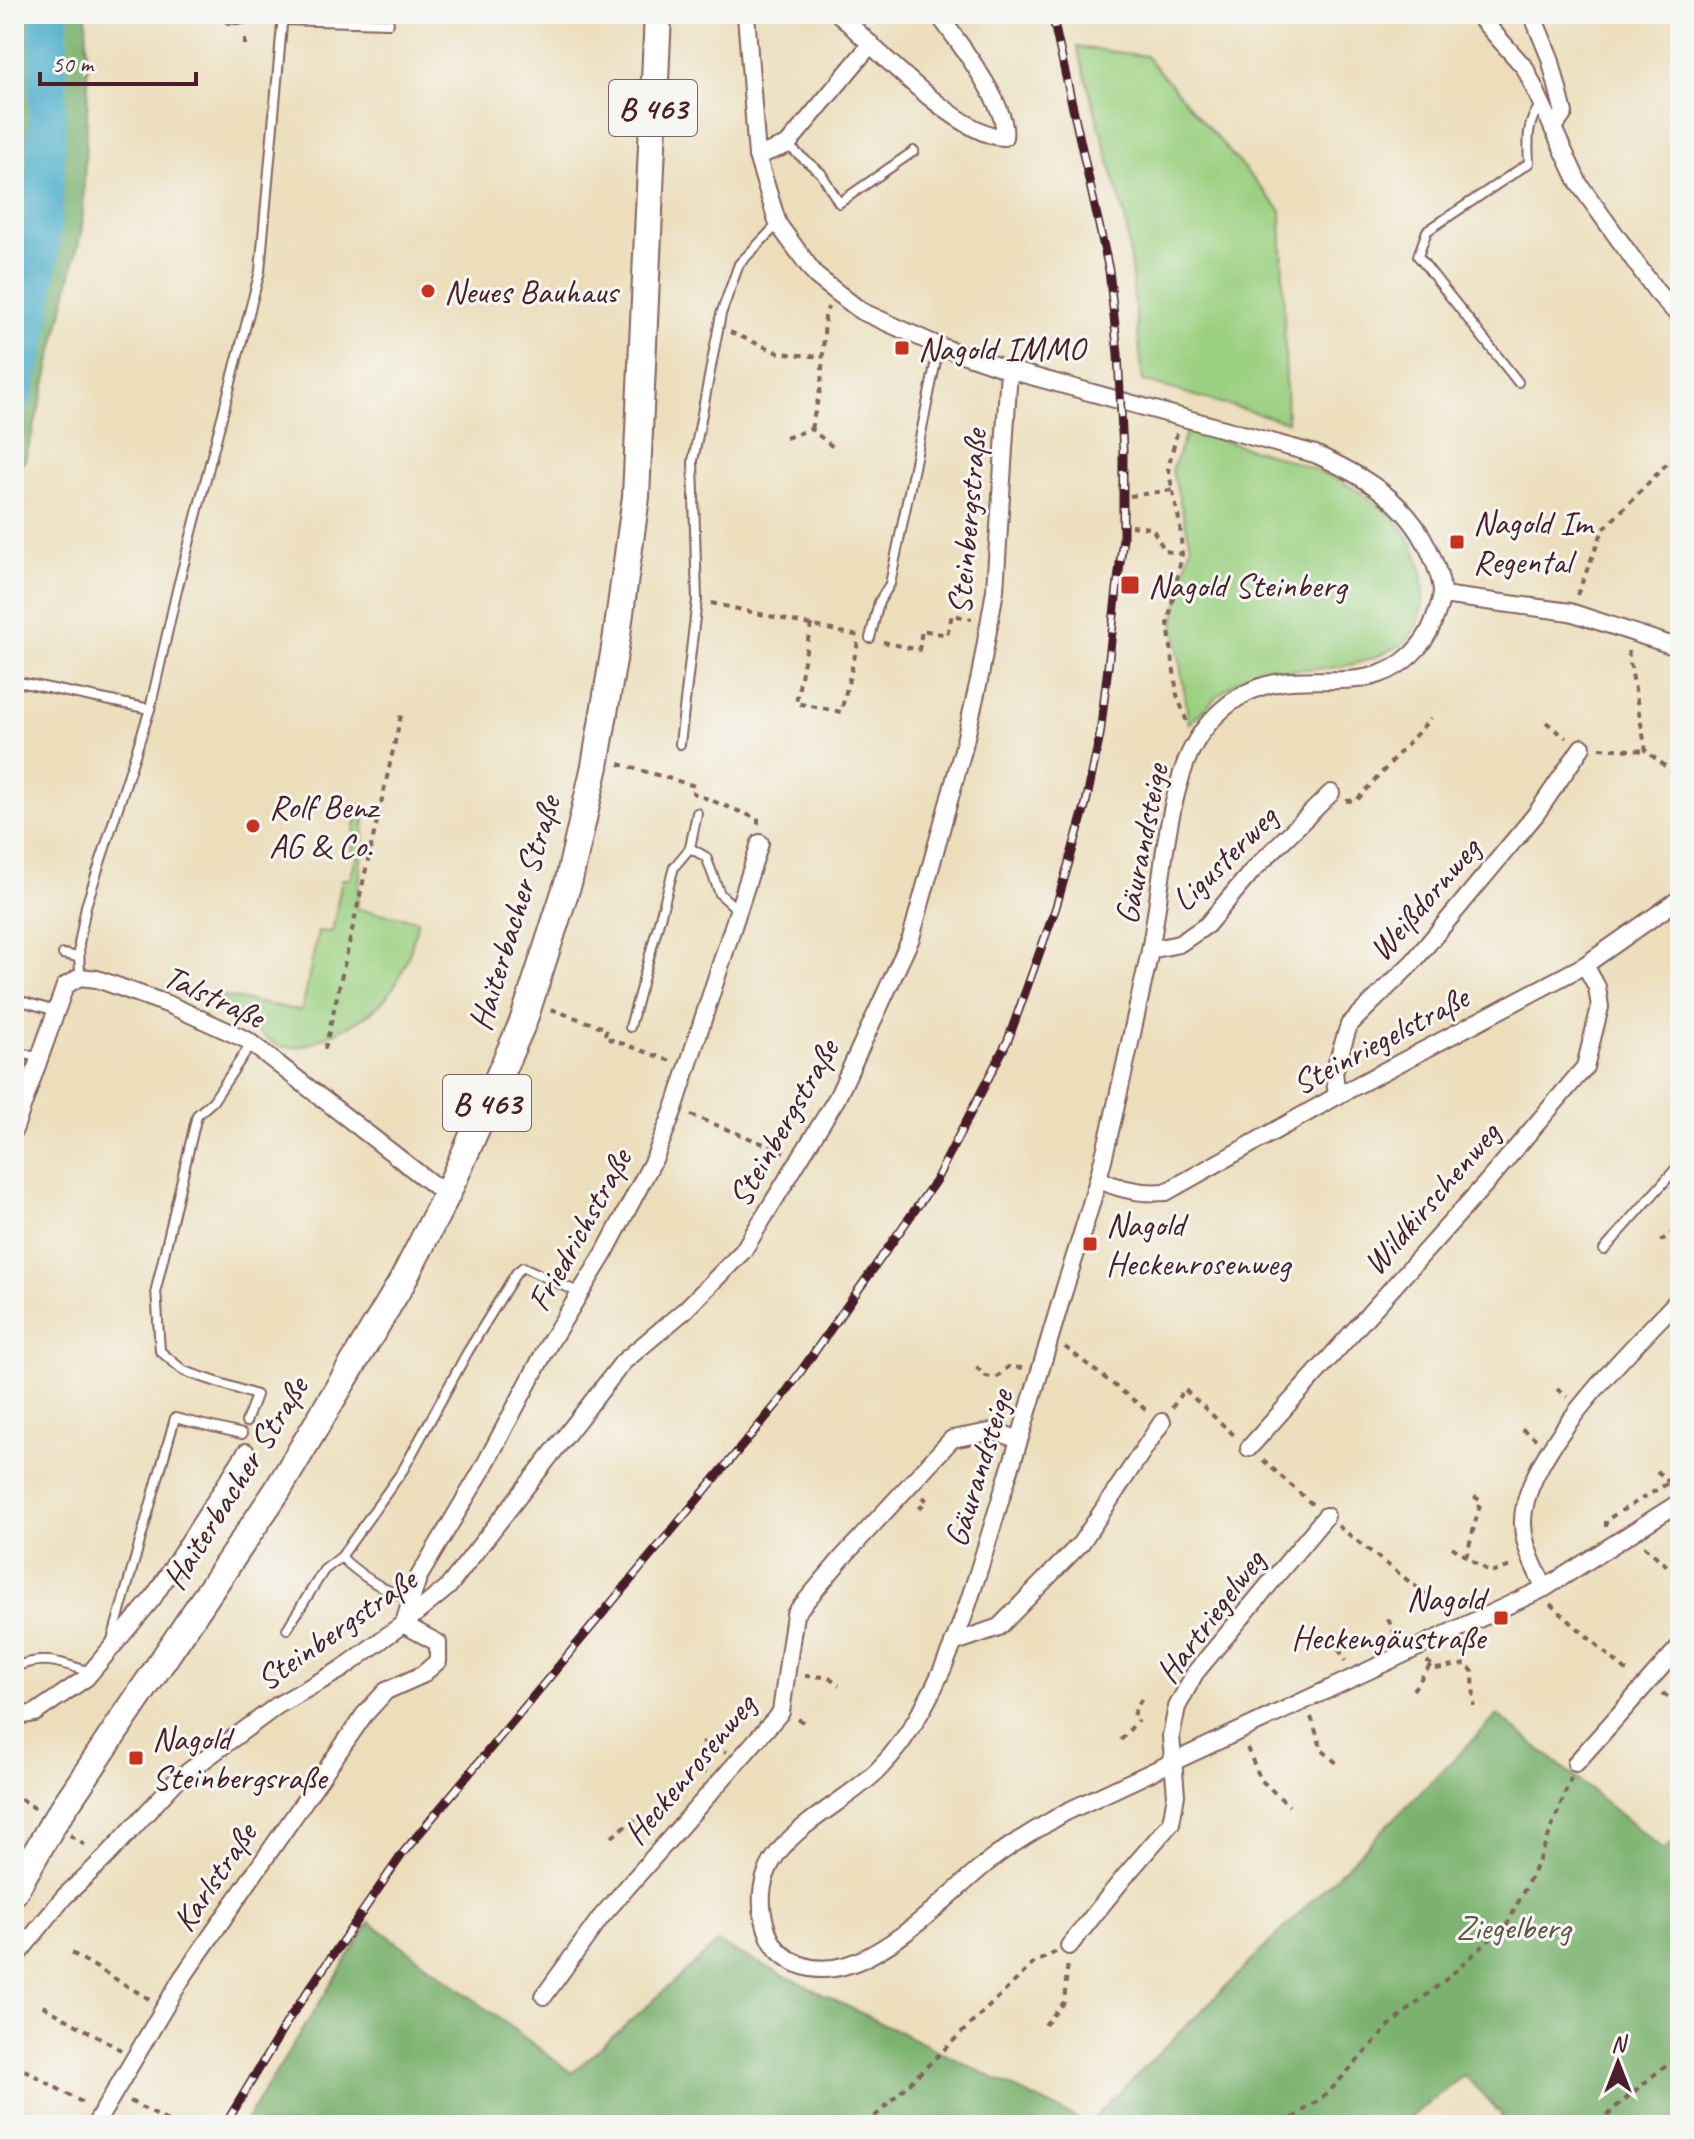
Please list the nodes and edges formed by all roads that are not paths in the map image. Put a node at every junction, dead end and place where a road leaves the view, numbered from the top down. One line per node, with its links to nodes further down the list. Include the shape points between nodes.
1 (245, 14): 9 (lane, via 245,19)
2 (658, 14): 52 (main road, Haiterbacher Straße / B 463, via 636,497 595,766 569,880 523,1022)
3 (746, 14): 16 (street)
4 (839, 14): 11 (street)
5 (938, 14): 11 (street, via 1003,116 1004,137 959,120)
6 (1477, 14): 12 (street, via 1525,68)
7 (1532, 14): 13 (street, via 1564,113)
8 (283, 17): 10 (lane); 26 (lane, via 260,271)
9 (229, 19)
10 (389, 23)
11 (871, 44): 14 (street)
12 (1541, 105): 13 (street); 21 (lane, via 1528,132 1529,163 1427,231 1418,256)
13 (1553, 129): 18 (street, via 1579,184)
14 (787, 145): 15 (lane, via 821,173 839,203); 16 (street)
15 (914, 151)
16 (757, 156): 17 (street)
17 (778, 224): 19 (street, via 816,276 861,311); 27 (lane, via 739,264 719,328 693,461 697,600)
18 (1680, 317)
19 (939, 346): 20 (street); 23 (lane, via 890,584 879,602)
20 (1009, 370): 22 (street, via 1315,454 1352,471 1408,514 1437,567); 67 (street, Steinbergstraße, via 995,590 963,750 911,938 837,1098 743,1251 623,1362 448,1587)
21 (1518, 382)
22 (1442, 595): 24 (street, via 1570,612); 35 (street, Gäurandsteige, via 1430,632 1411,657 1379,675 1278,682 1233,699 1212,719 1194,741 1176,790)
23 (870, 638)
24 (1680, 648)
25 (14, 681): 26 (lane)
26 (150, 709): 37 (lane, via 81,905)
27 (680, 744)
28 (1582, 749): 48 (street, Weißdornweg, via 1536,814 1413,962 1349,1025 1334,1072)
29 (1326, 798): 35 (street, Ligusterweg, via 1252,871 1207,925 1179,944)
30 (697, 813): 32 (lane)
31 (760, 843): 34 (street, Friedrichstraße)
32 (690, 848): 34 (lane, via 706,857 720,894); 42 (lane, via 674,867)
33 (1680, 902): 38 (street, Steinriegelstraße)
34 (738, 910): 54 (street, Friedrichstraße, via 655,1157)
35 (1150, 950): 51 (street, Gäurandsteige)
36 (63, 954): 37 (lane)
37 (78, 957): 39 (lane)
38 (1585, 965): 48 (street, Steinriegelstraße); 60 (street, Wildkirschenweg, via 1600,1007 1585,1067)
39 (80, 977): 41 (street, via 65,986); 43 (street, Talstraße, via 170,1005)
40 (14, 999): 41 (lane)
41 (57, 1011): 45 (street)
42 (630, 1027)
43 (251, 1043): 52 (street, Talstraße); 56 (lane, via 213,1101 197,1115 156,1289 160,1351 184,1371 256,1395)
44 (14, 1051): 45 (lane)
45 (40, 1058): 47 (street)
46 (14, 1077): 47 (lane)
47 (32, 1081): 49 (street)
48 (1337, 1096): 51 (street, Steinriegelstraße, via 1166,1192 1117,1188)
49 (14, 1130)
50 (1680, 1164): 53 (lane)
51 (1098, 1179): 59 (street, Gäurandsteige)
52 (448, 1192): 77 (main road, Haiterbacher Straße / B 463, via 402,1282 277,1491 52,1825)
53 (1604, 1250)
54 (581, 1293): 64 (lane, via 523,1267 516,1273 403,1470); 66 (street, Friedrichstraße, via 418,1578)
55 (1680, 1298): 65 (street, via 1564,1426 1543,1460 1523,1525)
56 (246, 1422)
57 (1162, 1422): 69 (street, via 1081,1543 999,1627)
58 (242, 1434): 71 (lane, via 175,1418)
59 (1019, 1440): 69 (street, Gäurandsteige); 80 (street, Heckenrosenweg, via 995,1431 952,1439 842,1558 795,1614 781,1712 601,1917)
60 (1249, 1448)
61 (246, 1452): 71 (street, via 153,1598)
62 (1680, 1502): 65 (street, Gäurandsteige)
63 (1326, 1516): 75 (street, Hartriegelweg, via 1195,1673 1177,1707)
64 (341, 1557): 66 (lane, via 367,1578); 68 (lane, via 324,1570)
65 (1540, 1590): 75 (street, Gäurandsteige)
66 (411, 1600): 67 (street, Friedrichstraße)
67 (403, 1624): 79 (street, Steinbergstraße, via 342,1669 278,1705 177,1780 64,1897); 81 (street, Karlstraße, via 438,1643 438,1661 422,1675 386,1691 364,1715 165,2008)
68 (287, 1629)
69 (953, 1643): 75 (street, Gäurandsteige, via 922,1710 880,1768 794,1835 766,1870 760,1897 764,1924 784,1956 827,1969 856,1964 905,1934 997,1855 1066,1812)
70 (1680, 1646): 76 (street)
71 (108, 1651): 73 (street)
72 (14, 1667): 73 (lane, via 35,1659)
73 (91, 1672): 74 (street, via 35,1713)
74 (14, 1717)
75 (1173, 1763): 78 (street, Hartriegelweg, via 1176,1795 1171,1823)
76 (1576, 1763)
77 (14, 1892)
78 (1069, 1946)
79 (14, 1959)
80 (544, 1996)
81 (98, 2119)

